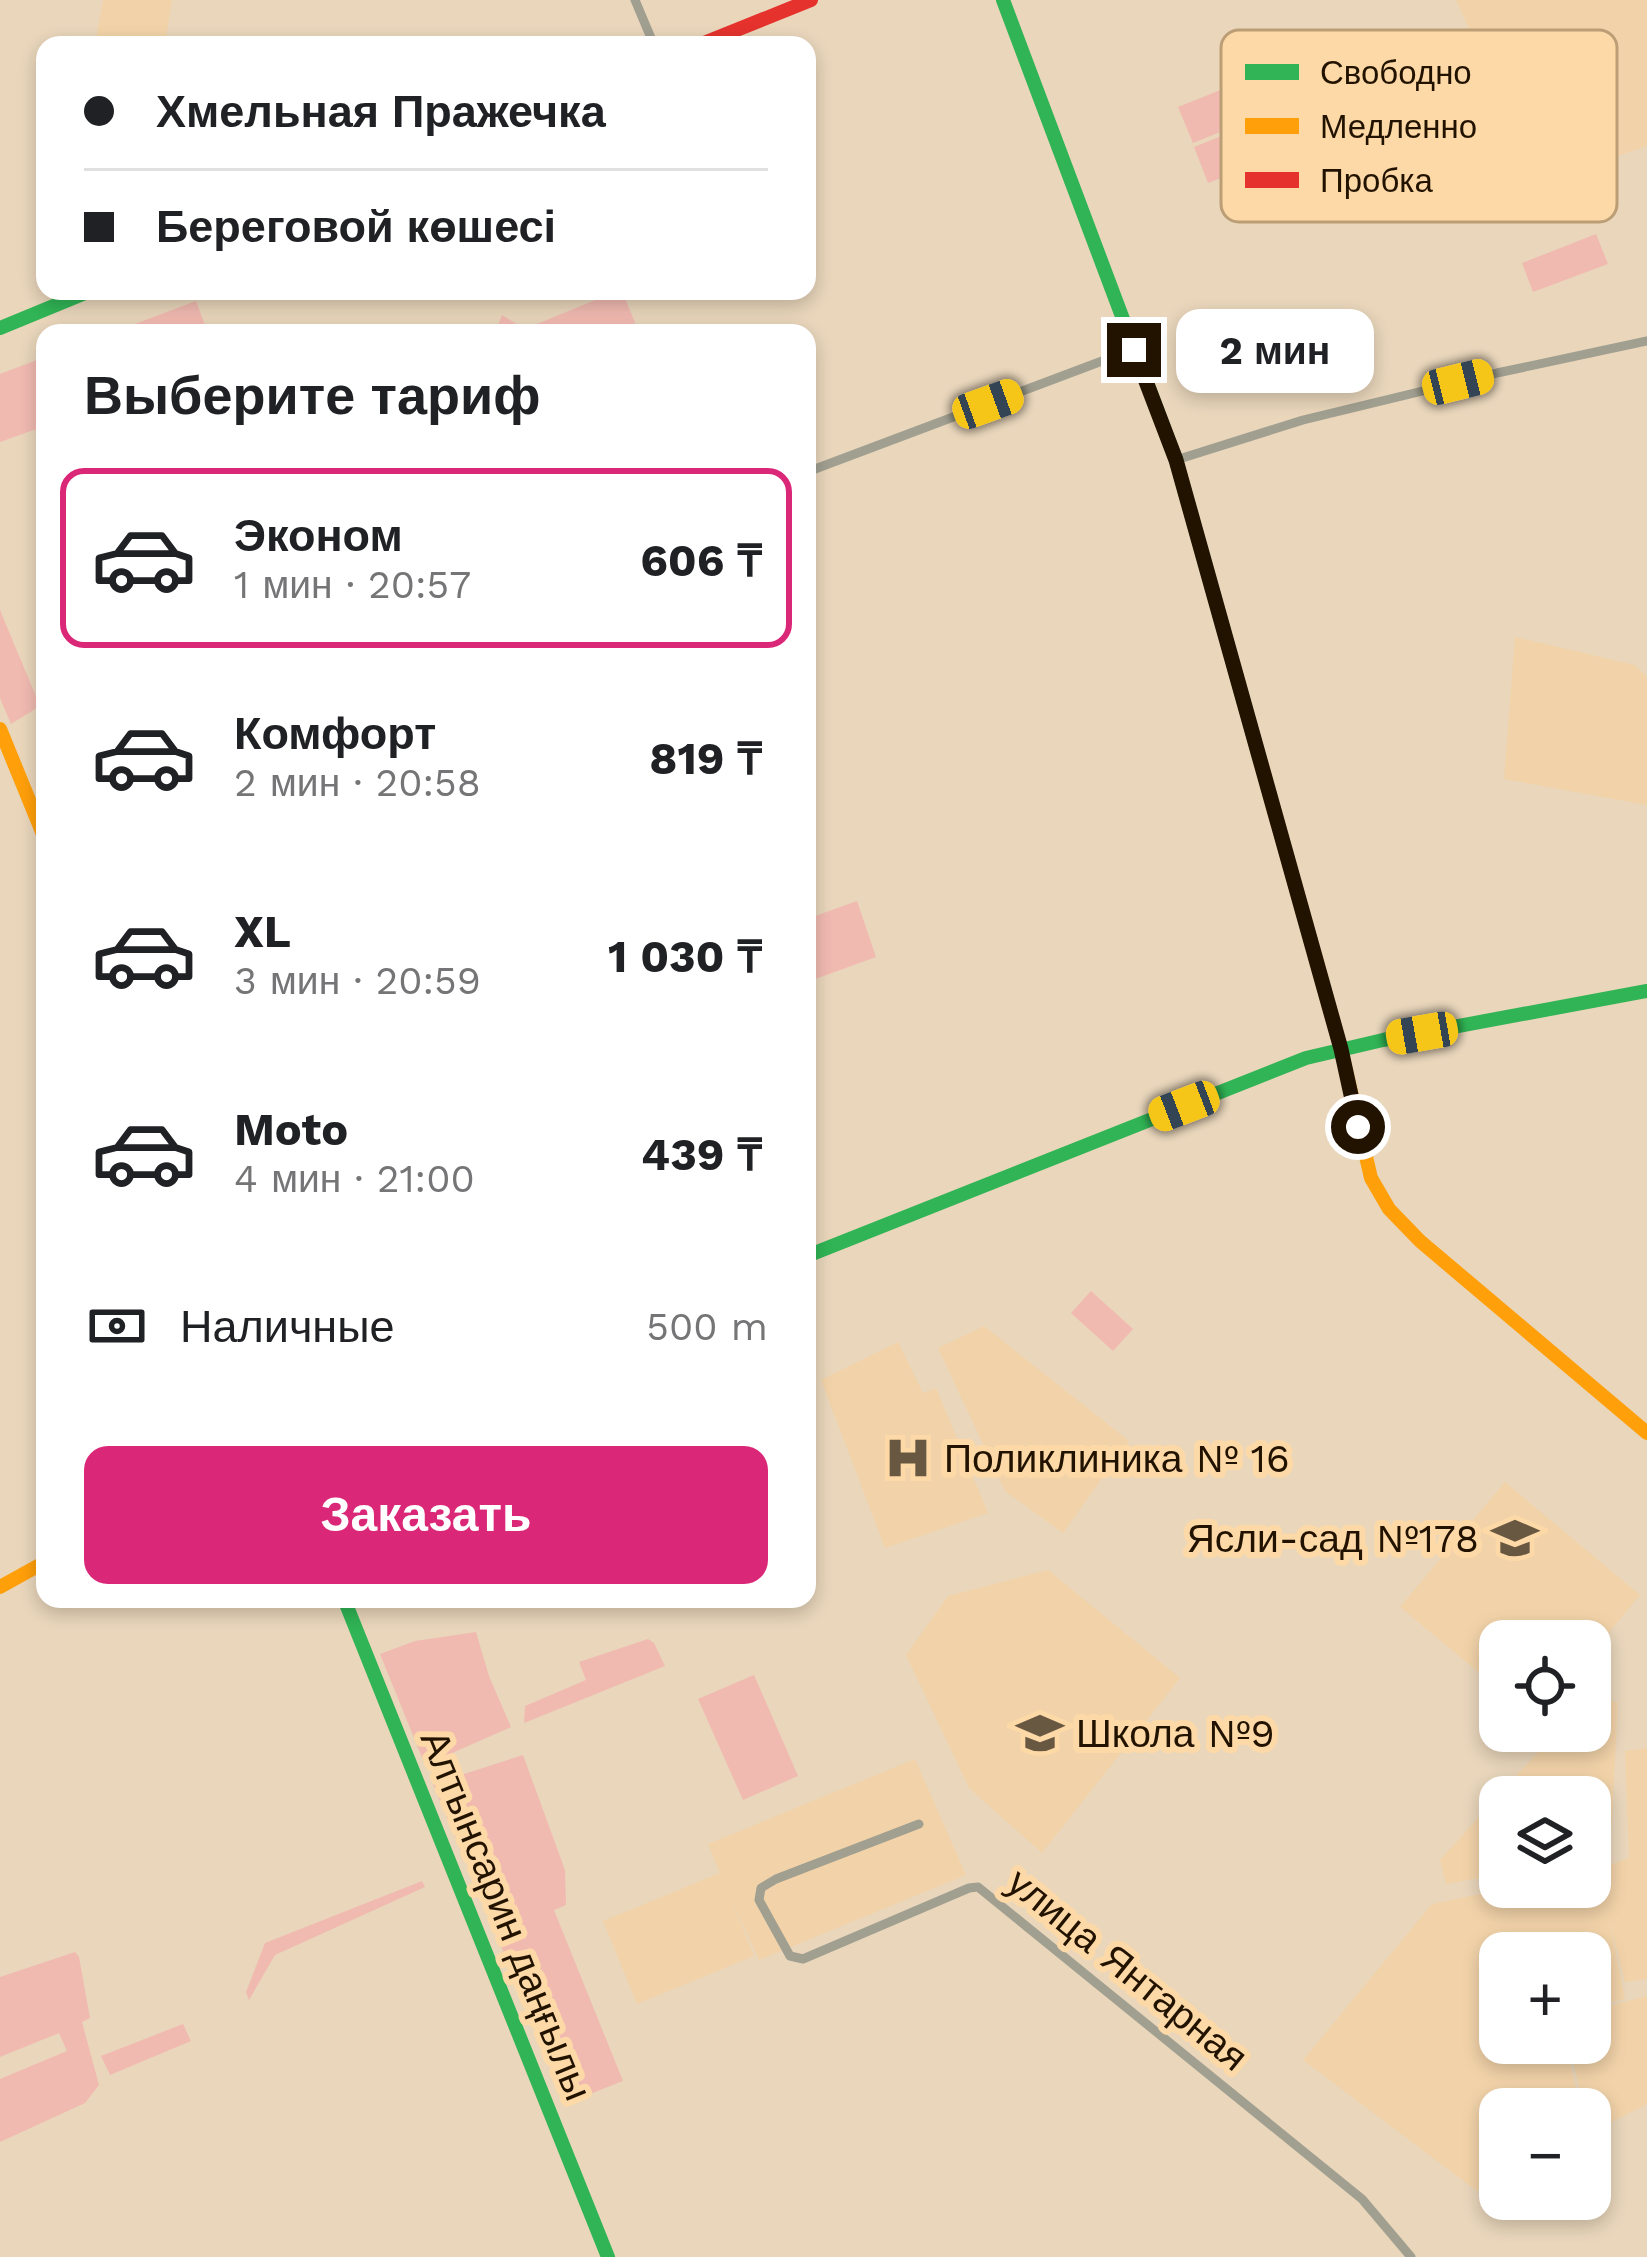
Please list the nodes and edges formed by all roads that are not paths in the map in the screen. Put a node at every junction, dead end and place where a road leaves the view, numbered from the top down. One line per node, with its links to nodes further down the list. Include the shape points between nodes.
1 (635, 0): 4 (street)
2 (811, 0): 5 (main road)
3 (1004, 0): 9 (main road)
4 (650, 36)
5 (721, 36)
6 (68, 300): 7 (main road)
7 (0, 328)
8 (1647, 341): 10 (street, via 1304,420)
9 (1134, 350): 10 (main road); 11 (street)
10 (1176, 460): 15 (main road)
11 (816, 469)
12 (0, 729): 13 (main road)
13 (36, 817)
14 (1647, 991): 15 (main road)
15 (1341, 1049): 16 (main road); 17 (main road, via 1365,1162 1389,1209)
16 (816, 1252)
17 (1647, 1433)
18 (36, 1567): 19 (main road)
19 (0, 1587)
20 (348, 1608): 22 (main road, Алтынсарин даңғылы)
21 (919, 1824): 23 (street, улица Янтарная, via 761,1888 759,1900 790,1956 802,1959 978,1887 1362,2199)
22 (608, 2257)
23 (1411, 2257)

